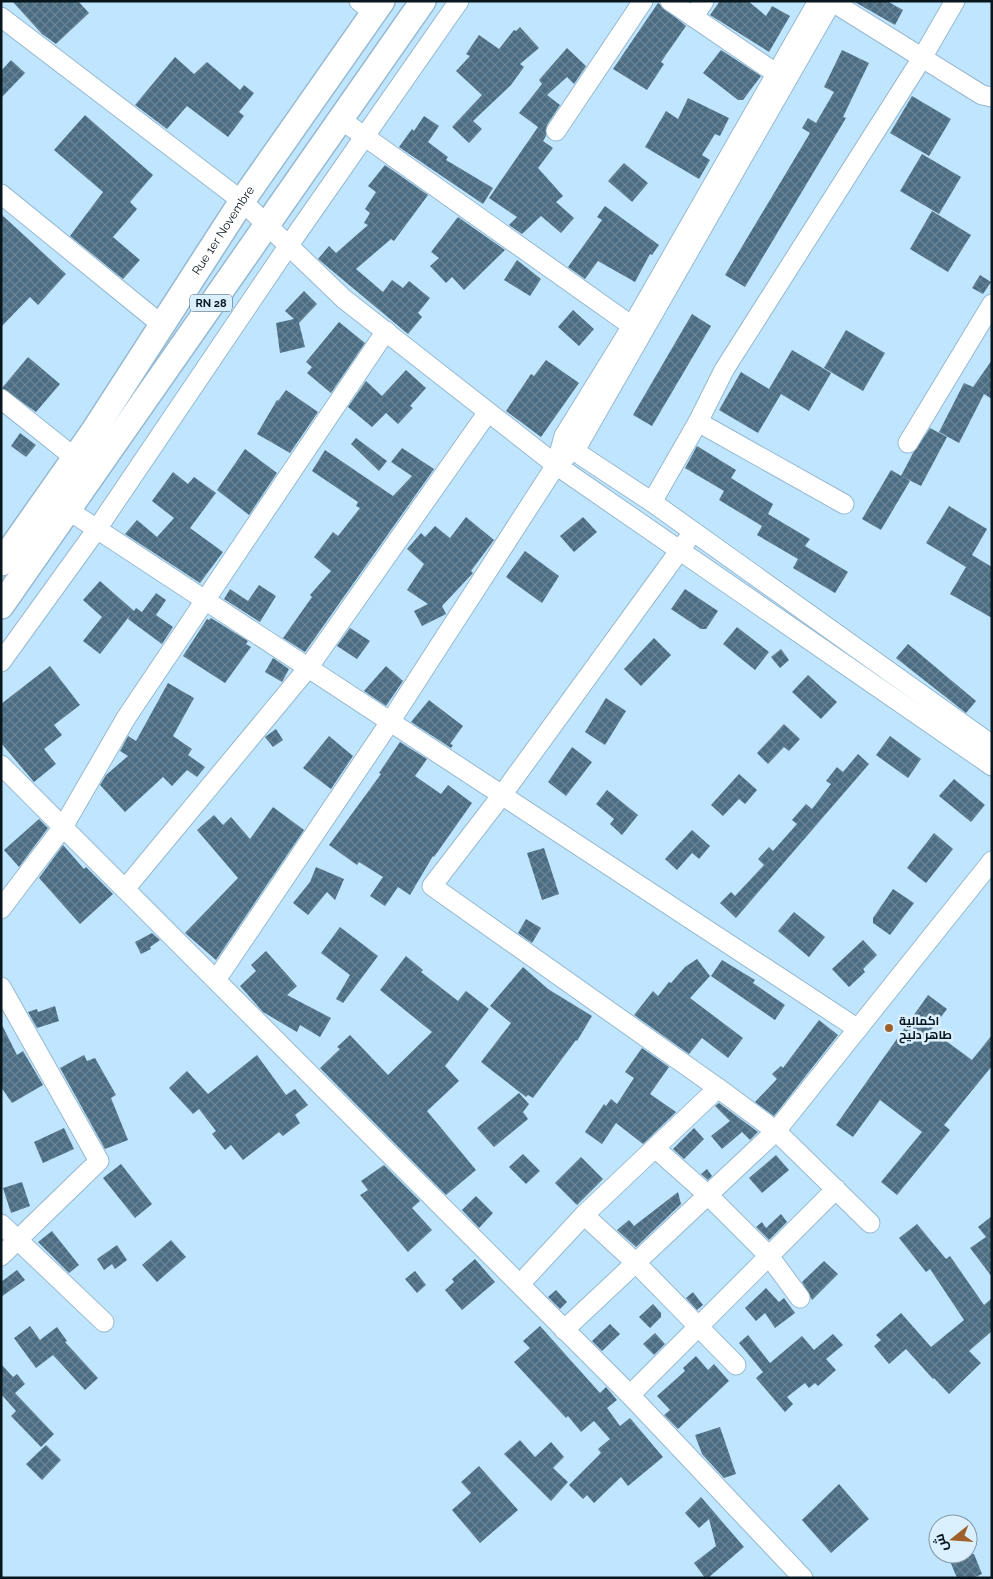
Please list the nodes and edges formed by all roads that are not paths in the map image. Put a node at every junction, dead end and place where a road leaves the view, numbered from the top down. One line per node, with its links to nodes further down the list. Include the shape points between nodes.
1 (423, 1): 15 (main road, RN 28)
2 (459, 1): 17 (street)
3 (643, 1): 16 (street)
4 (670, 1): 11 (street)
5 (704, 1): 11 (street)
6 (818, 1): 13 (street)
7 (831, 1): 12 (street); 30 (street)
8 (955, 1): 12 (street)
9 (372, 5): 19 (main road, Rue 1er Novembre / RN 28)
10 (1, 17): 19 (street)
11 (693, 17): 13 (street)
12 (922, 58): 14 (street, via 982,95); 28 (street, via 724,370)
13 (778, 74): 24 (street)
14 (992, 97)
15 (340, 119): 17 (street); 20 (main road, RN 28)
16 (556, 131)
17 (365, 137): 21 (street); 24 (street)
18 (1, 194): 23 (street)
19 (242, 201): 20 (street); 23 (main road, Rue 1er Novembre / RN 28)
20 (267, 224): 21 (street); 35 (main road, RN 28)
21 (289, 245): 25 (street, via 344,299); 36 (street)
22 (992, 304): 29 (street)
23 (162, 325): 31 (main road, Rue 1er Novembre / RN 28)
24 (632, 326): 30 (street)
25 (386, 331): 27 (street); 40 (street)
26 (1, 398): 31 (street)
27 (488, 412): 32 (street); 43 (street)
28 (698, 422): 33 (street); 34 (street)
29 (908, 443)
30 (569, 444): 32 (street); 33 (street)
31 (75, 458): 39 (main road, Rue 1er Novembre / RN 28)
32 (556, 465): 38 (street); 44 (street)
33 (652, 502): 37 (street)
34 (844, 504)
35 (68, 510): 36 (street); 41 (main road, RN 28)
36 (97, 529): 40 (street); 42 (street)
37 (693, 532): 38 (street); 45 (street)
38 (679, 551): 47 (street); 48 (street)
39 (1, 563)
40 (204, 600): 43 (street); 49 (street, via 126,718)
41 (1, 606)
42 (1, 662)
43 (308, 668): 44 (street); 51 (street)
44 (390, 722): 48 (street); 53 (street)
45 (990, 738)
46 (1, 764): 49 (street)
47 (992, 766)
48 (502, 795): 55 (street); 56 (street, via 432,886)
49 (63, 827): 51 (street); 52 (street)
50 (992, 861): 55 (street)
51 (125, 889): 53 (street)
52 (1, 909)
53 (216, 980): 68 (street)
54 (1, 987): 64 (street, via 99,1161)
55 (858, 1029): 57 (street)
56 (718, 1088): 57 (street); 58 (street)
57 (776, 1131): 59 (street); 60 (street)
58 (655, 1148): 60 (street); 61 (street)
59 (836, 1189): 62 (street); 66 (street)
60 (708, 1195): 66 (street); 67 (street)
61 (584, 1215): 67 (street); 68 (street)
62 (870, 1223)
63 (1, 1224): 64 (street)
64 (19, 1239): 65 (street); 70 (street)
65 (1, 1256)
66 (769, 1256): 69 (street); 71 (street)
67 (636, 1263): 71 (street); 72 (street)
68 (520, 1284): 72 (street)
69 (800, 1298)
70 (104, 1322)
71 (699, 1327): 73 (street); 74 (street)
72 (564, 1330): 74 (street)
73 (736, 1366)
74 (630, 1395): 75 (street)
75 (803, 1578)

